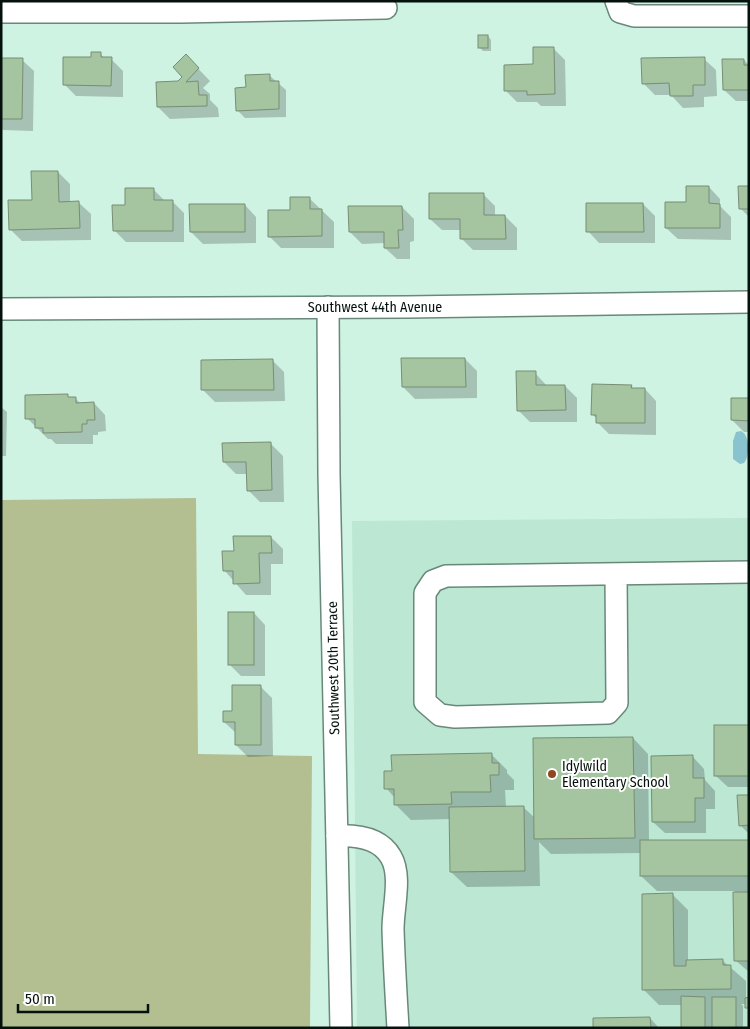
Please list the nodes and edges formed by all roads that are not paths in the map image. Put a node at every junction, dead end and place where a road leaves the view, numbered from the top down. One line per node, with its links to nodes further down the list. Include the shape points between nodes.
1 (618, 7): 4 (street, via 634,16)
2 (386, 8): 3 (street)
3 (1, 12)
4 (749, 16)
5 (749, 302): 6 (street, Southwest 44th Avenue)
6 (328, 307): 7 (street, Southwest 44th Avenue); 10 (street, Southwest 20th Terrace)
7 (1, 309)
8 (749, 572): 9 (street)
9 (616, 574): 9 (street, via 446,576 433,581 425,593 425,702 440,715 455,717 608,713 617,703)
10 (337, 836): 11 (street, Southwest 20th Terrace); 12 (street, via 350,835 375,841 390,856 396,872 393,926)
11 (341, 1028)
12 (398, 1028)

